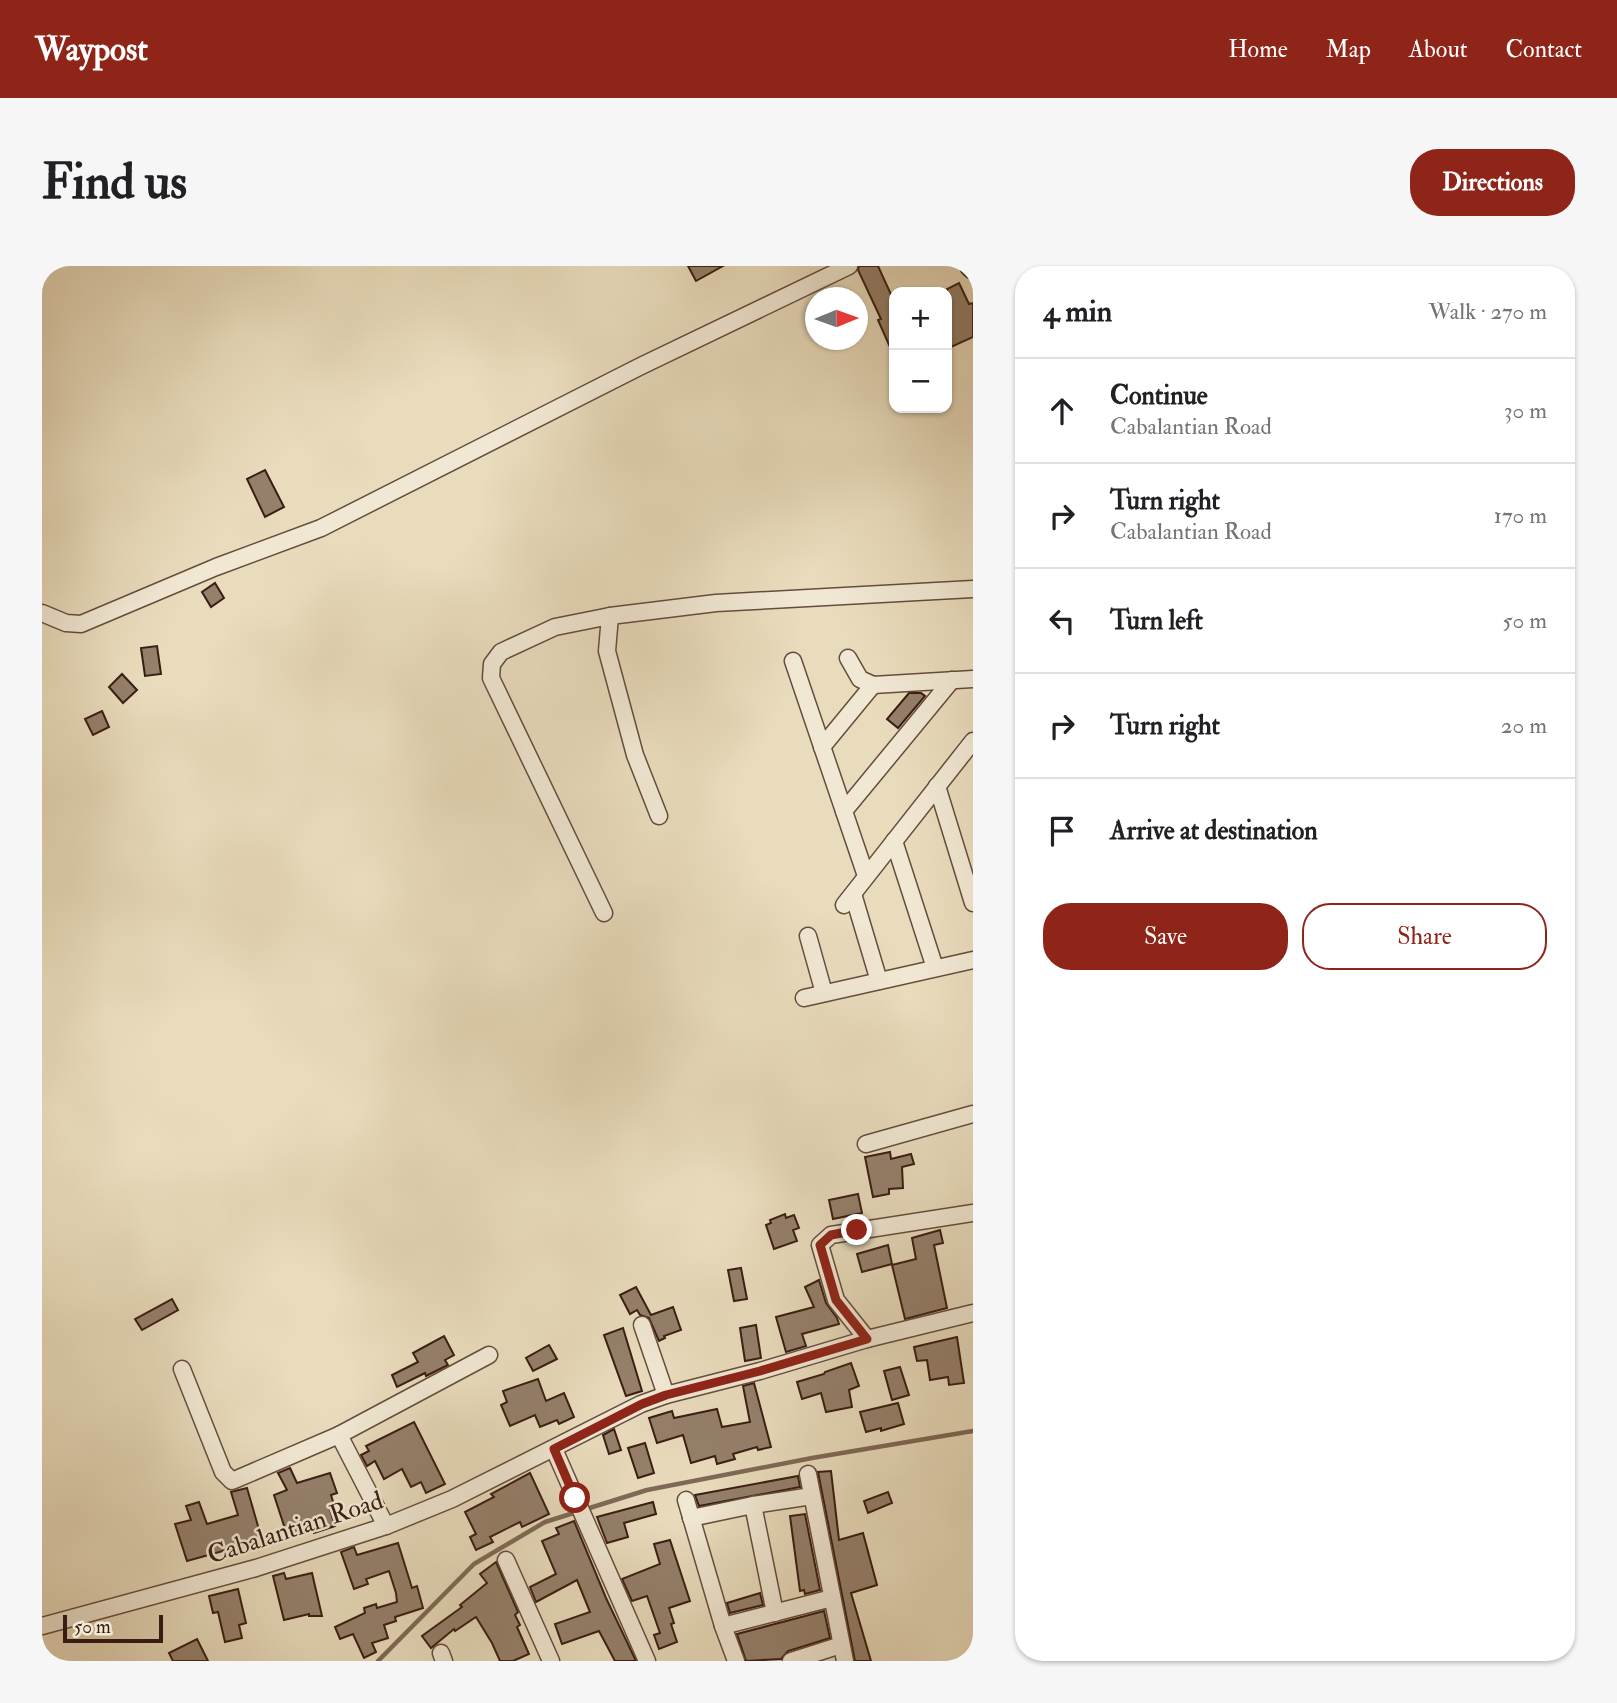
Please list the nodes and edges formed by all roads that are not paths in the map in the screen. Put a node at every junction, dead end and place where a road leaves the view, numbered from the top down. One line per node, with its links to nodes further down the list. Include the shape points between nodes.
1 (849, 266): 3 (street, via 321,528 81,624)
2 (973, 589): 4 (street, via 716,603)
3 (42, 612)
4 (610, 617): 14 (street, via 607,651 635,755); 18 (street, via 555,627 501,652 492,664 491,678)
5 (848, 658): 9 (street, via 860,679)
6 (793, 660): 11 (street)
7 (973, 679): 8 (street)
8 (952, 680): 9 (street); 13 (street)
9 (873, 685): 11 (street)
10 (973, 741): 12 (street)
11 (822, 747): 13 (street)
12 (937, 786): 15 (street); 17 (street)
13 (844, 811): 16 (street)
14 (659, 816)
15 (894, 841): 16 (street); 21 (street)
16 (866, 876): 22 (street, via 848,899)
17 (973, 903)
18 (604, 914)
19 (808, 936): 23 (street)
20 (973, 960): 21 (street)
21 (935, 968): 22 (street)
22 (879, 981): 23 (street)
23 (824, 993): 24 (street)
24 (804, 998)
25 (973, 1114): 26 (street)
26 (866, 1144)
27 (973, 1213): 30 (street, via 824,1239 820,1245 836,1300)
28 (973, 1313): 30 (street, Cabalantian Road)
29 (642, 1325): 33 (street)
30 (867, 1339): 33 (street, Cabalantian Road)
31 (489, 1355): 34 (street)
32 (182, 1369): 34 (street, via 223,1472 232,1481)
33 (666, 1395): 35 (street, Cabalantian Road)
34 (339, 1435): 41 (street)
35 (554, 1449): 41 (street, Cabalantian Road); 49 (street)
36 (808, 1474): 37 (street)
37 (811, 1496): 39 (street); 43 (street)
38 (686, 1500): 40 (street)
39 (753, 1505): 40 (street); 44 (street)
40 (691, 1518): 46 (street)
41 (386, 1526): 45 (street, Cabalantian Road, via 256,1568)
42 (506, 1560): 48 (street)
43 (832, 1598): 44 (street); 47 (street)
44 (775, 1614): 46 (street)
45 (42, 1626)
46 (723, 1626): 50 (street)
47 (843, 1653): 51 (street)
48 (551, 1661)
49 (647, 1661)
50 (736, 1661)
51 (791, 1661)

